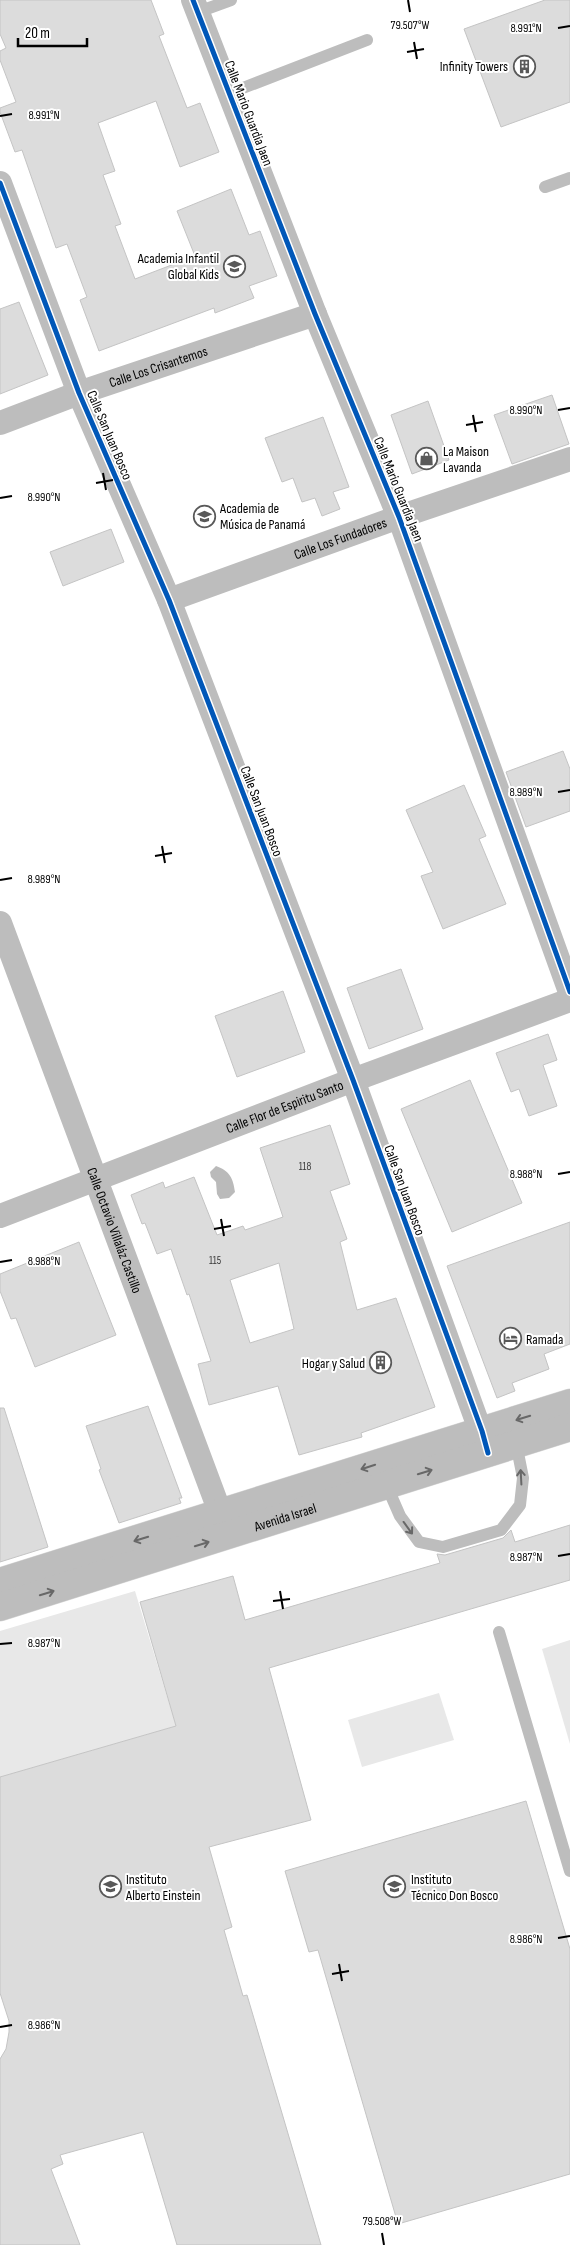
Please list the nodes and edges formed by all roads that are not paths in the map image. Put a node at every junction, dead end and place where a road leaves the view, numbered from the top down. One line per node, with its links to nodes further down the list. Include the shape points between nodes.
1 (231, 0): 2 (lane)
2 (196, 6): 4 (street, Calle Mario Guardia Jaen)
3 (367, 40): 4 (lane)
4 (230, 93): 8 (street, Calle Mario Guardia Jaen)
5 (570, 178): 7 (lane)
6 (0, 183): 9 (street, Calle San Juan Bosco)
7 (545, 187)
8 (315, 314): 9 (street, Calle Los Crisantemos); 12 (street, Calle Mario Guardia Jaen)
9 (80, 392): 10 (street, Calle Los Crisantemos); 13 (street, Calle San Juan Bosco)
10 (0, 423)
11 (570, 459): 12 (street, Calle Los Fundadores)
12 (399, 517): 13 (street, Calle Los Fundadores); 15 (street, Calle Mario Guardia Jaen)
13 (169, 600): 17 (street, Calle San Juan Bosco)
14 (0, 924): 18 (street, Calle Octavio Villaláz Castillo)
15 (570, 992)
16 (570, 1000): 17 (street, Calle Flor de Espiritu Santo)
17 (353, 1080): 18 (street, Calle Flor de Espiritu Santo); 22 (street, Calle San Juan Bosco)
18 (97, 1180): 19 (street, Calle Flor de Espiritu Santo); 25 (street, Calle Octavio Villaláz Castillo)
19 (0, 1216)
20 (570, 1404): 22 (main road, Avenida Israel, one-way to 22)
21 (570, 1427): 23 (main road, Avenida Israel)
22 (485, 1442): 23 (main road, Avenida Israel); 24 (main road, Avenida Israel, one-way to 22); 25 (main road, Avenida Israel, one-way to 25)
23 (516, 1444): 24 (lane, one-way to 23, via 400,1516 419,1542 443,1547 501,1530 520,1505 523,1478)
24 (386, 1484): 25 (main road, Avenida Israel)
25 (225, 1525): 26 (main road, Avenida Israel, one-way to 26); 27 (main road, Avenida Israel, one-way to 25)
26 (0, 1582)
27 (0, 1607)
28 (499, 1632): 29 (lane)
29 (570, 1871)

